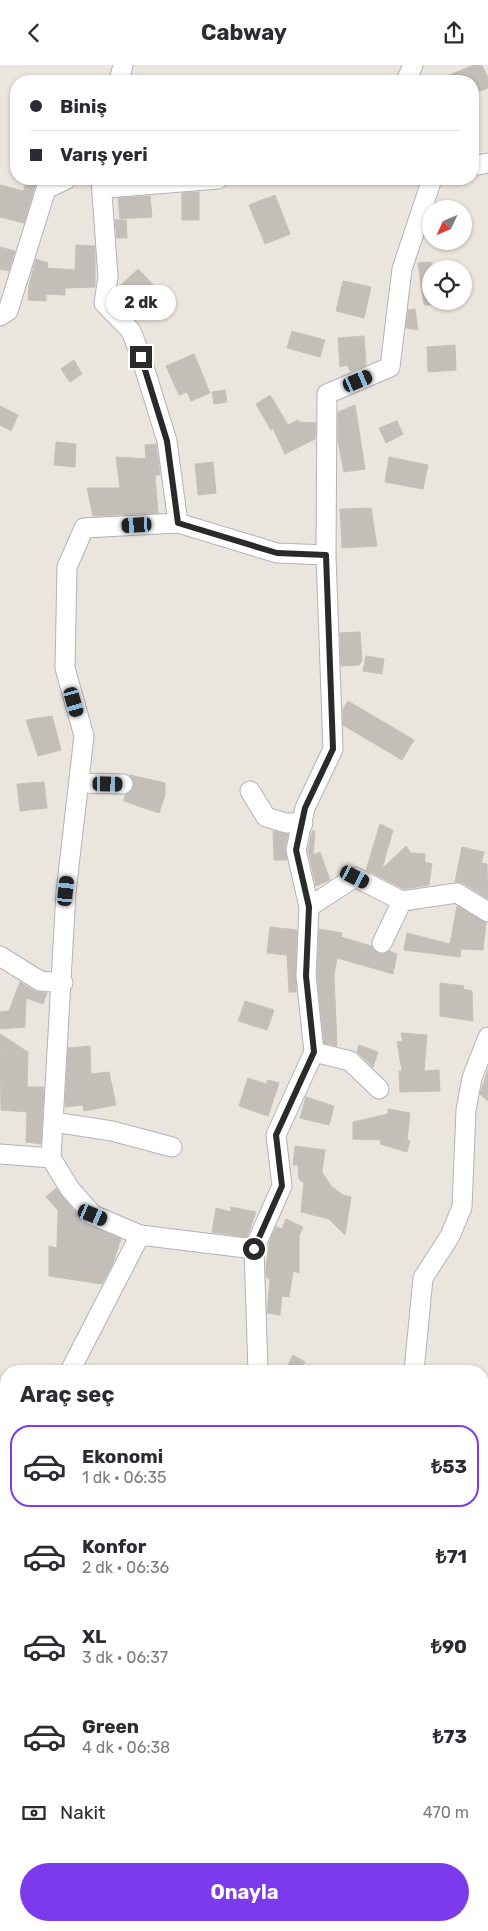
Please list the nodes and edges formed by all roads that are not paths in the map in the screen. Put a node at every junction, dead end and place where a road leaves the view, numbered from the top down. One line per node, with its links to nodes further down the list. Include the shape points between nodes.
1 (54, 185): 6 (street, via 46,189 8,311)
2 (102, 185): 7 (street, via 108,277 104,303 131,331 141,357 167,441)
3 (105, 185): 4 (street, via 107,188)
4 (144, 185)
5 (430, 185): 8 (street, via 402,269 390,367 327,394)
6 (0, 316)
7 (178, 523): 8 (street, via 277,553); 9 (street, via 84,528 67,567 65,668 84,736)
8 (326, 555): 12 (street, via 333,749 305,808)
9 (78, 783): 10 (street); 18 (street, via 66,891)
10 (123, 784)
11 (250, 791): 12 (street, via 266,817 286,823)
12 (302, 823): 14 (street, via 296,850)
13 (402, 901): 14 (street, via 355,877); 15 (street, via 456,893); 16 (street)
14 (309, 907): 20 (street, via 306,976)
15 (488, 912)
16 (382, 943)
17 (0, 956): 18 (street, via 40,981)
18 (63, 983): 22 (street)
19 (488, 1037): 30 (street, via 472,1078 466,1110 462,1207 450,1236 423,1278)
20 (314, 1052): 21 (street, via 350,1061); 27 (street, via 276,1135 282,1186)
21 (379, 1089)
22 (54, 1122): 23 (street, via 112,1131); 25 (street)
23 (172, 1147)
24 (0, 1154): 25 (street)
25 (51, 1158): 26 (street, via 70,1189 93,1215)
26 (140, 1235): 27 (street); 28 (street)
27 (254, 1249): 29 (street)
28 (73, 1365)
29 (258, 1365)
30 (415, 1365)

